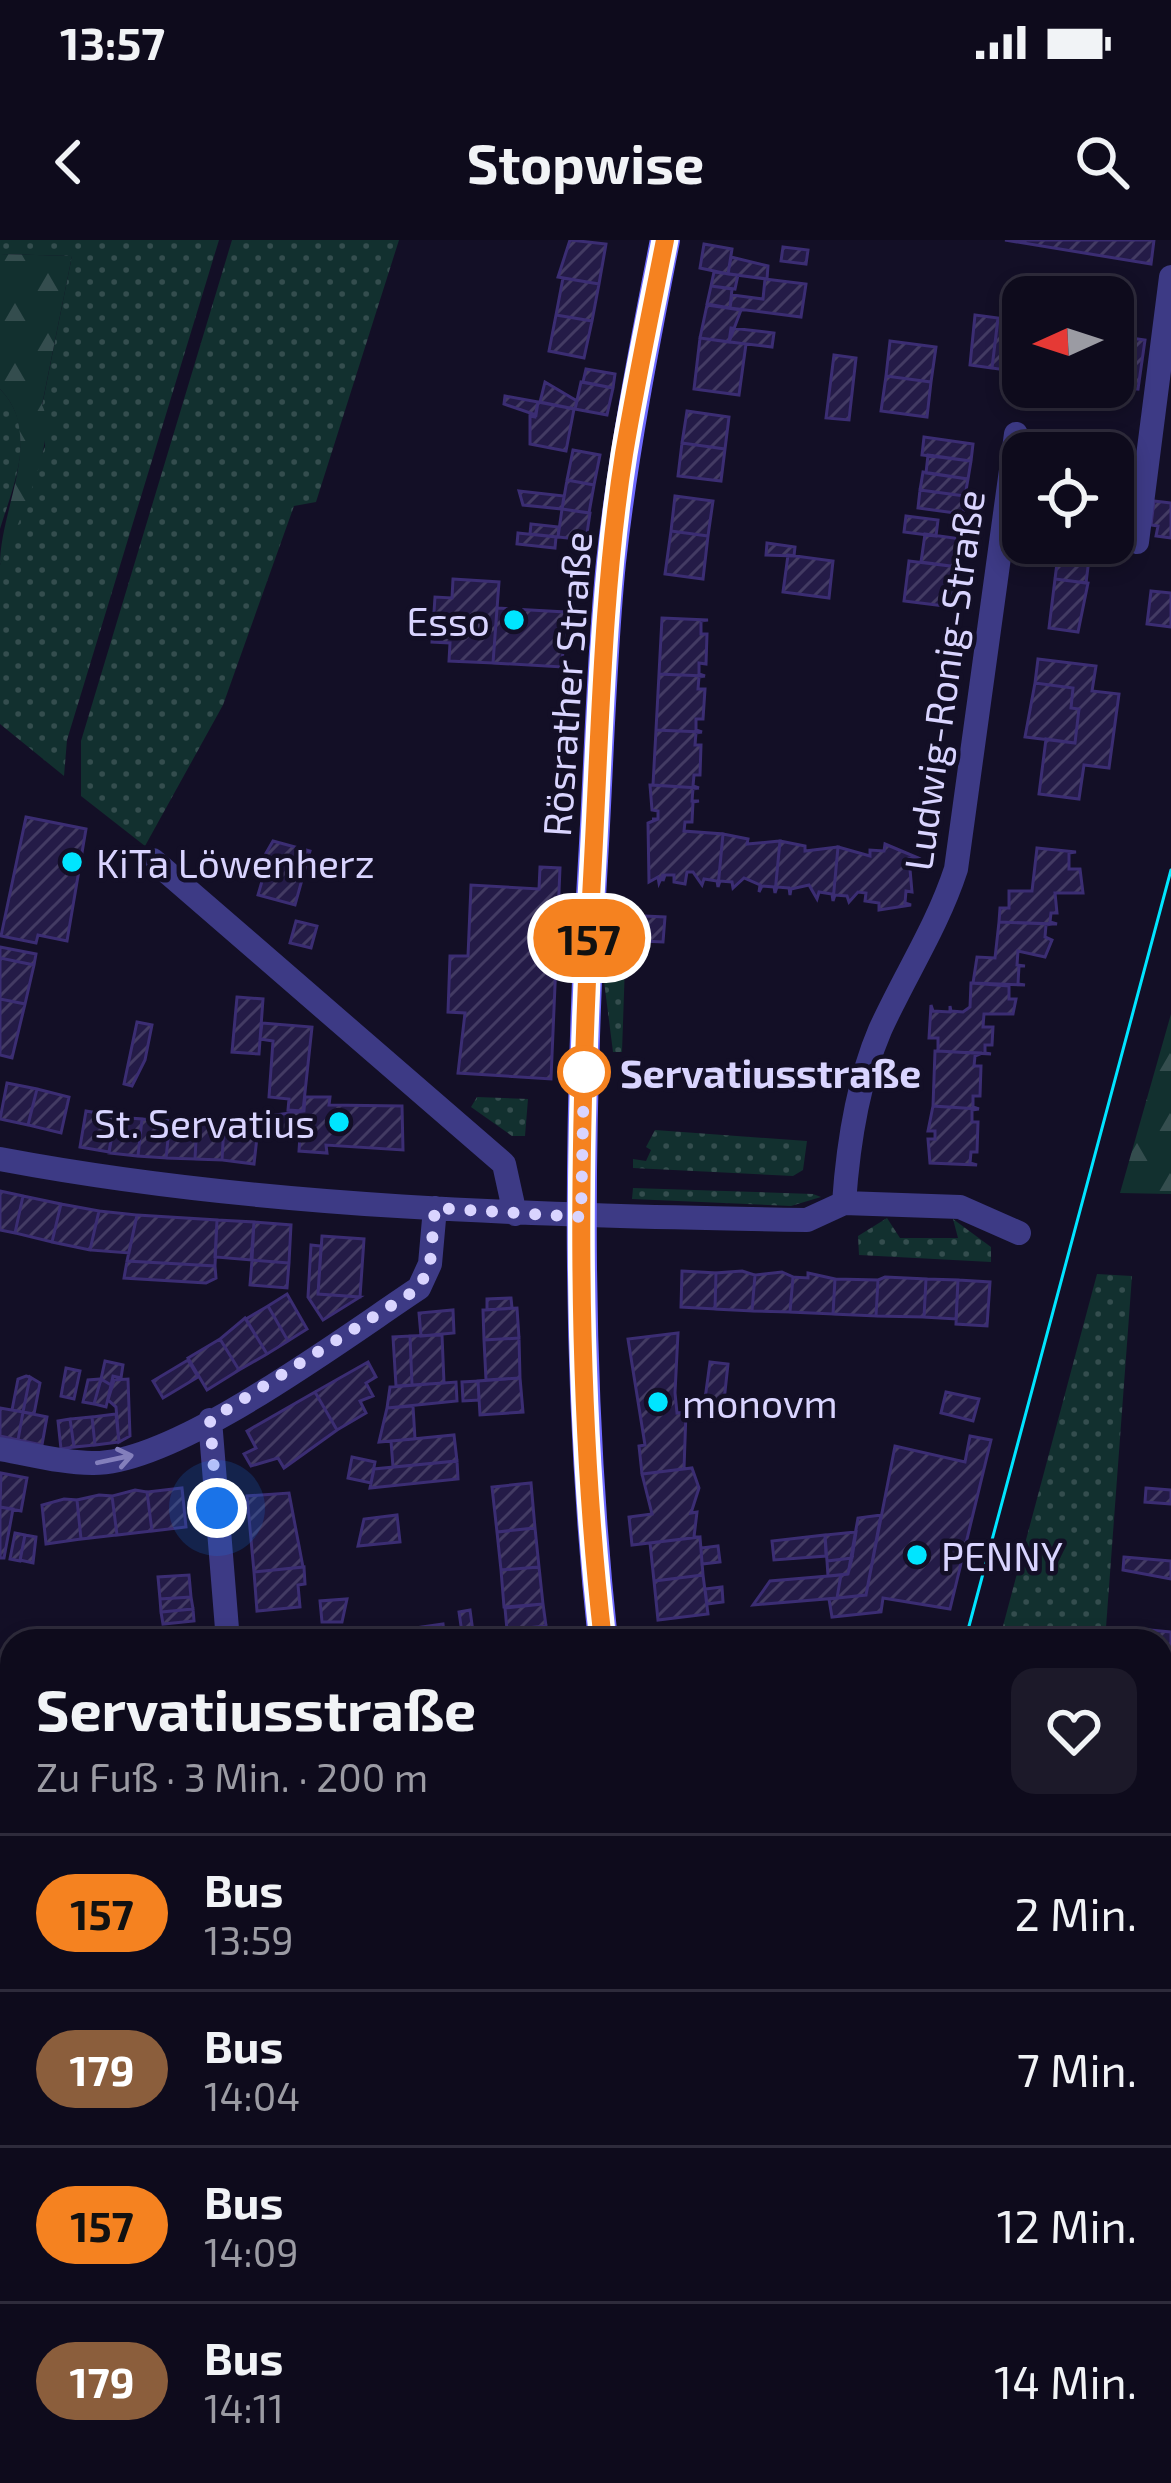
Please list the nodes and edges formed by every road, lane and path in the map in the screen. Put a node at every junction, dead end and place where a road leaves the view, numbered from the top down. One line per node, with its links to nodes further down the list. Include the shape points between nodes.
1 (665, 240): 10 (main road, Rösrather Straße, via 611,568)
2 (1171, 277): 4 (street)
3 (1002, 536): 7 (street, Ludwig-Ronig-Straße, via 956,869 880,1031 860,1092)
4 (1137, 542)
5 (153, 860): 9 (street, via 504,1164)
6 (0, 1159): 8 (street, via 129,1180)
7 (844, 1203): 10 (street, via 807,1220); 11 (street, via 960,1207)
8 (435, 1208): 9 (street); 12 (street, via 430,1264 419,1288)
9 (515, 1214): 10 (street)
10 (581, 1217): 15 (main road, Rösrather Straße, via 590,1523)
11 (1019, 1234)
12 (210, 1420): 13 (street, one-way to 12, via 95,1464 153,1451); 14 (street)
13 (0, 1449)
14 (227, 1629)
15 (602, 1629)

